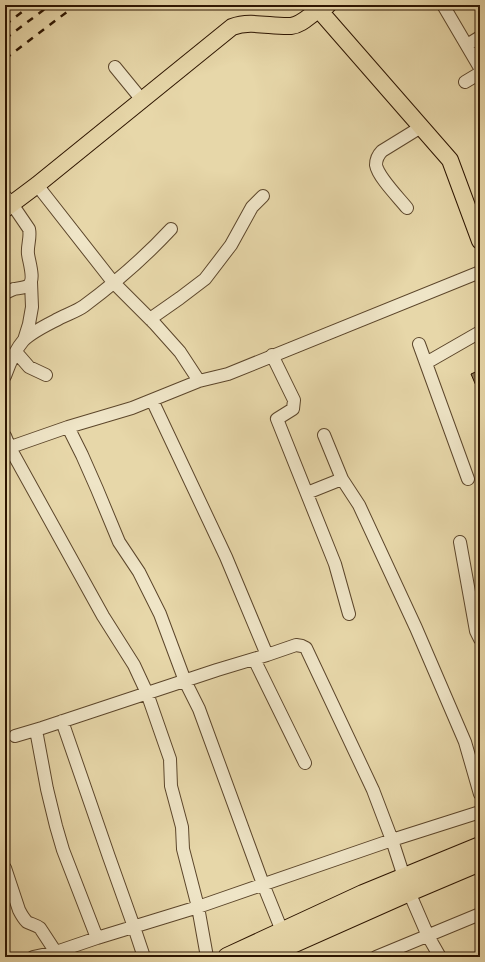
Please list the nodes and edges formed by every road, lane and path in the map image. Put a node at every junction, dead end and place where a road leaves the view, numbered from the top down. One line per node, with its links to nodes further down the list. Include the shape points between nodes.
1 (443, 5): 4 (street)
2 (321, 7): 9 (main road, via 298,24 290,26 246,24 232,27); 10 (main road)
3 (480, 37): 4 (street)
4 (467, 45): 6 (street)
5 (115, 67): 9 (street)
6 (480, 68)
7 (480, 73): 8 (street)
8 (465, 82)
9 (142, 100): 11 (main road)
10 (421, 127): 14 (street, via 382,151 376,164 378,173); 16 (main road, via 450,160)
11 (37, 184): 13 (main road); 19 (street)
12 (263, 196): 21 (street, via 252,207 231,245 205,279)
13 (7, 203): 18 (street, via 29,229)
14 (407, 208)
15 (171, 229): 19 (street)
16 (480, 241)
17 (480, 272): 26 (street)
18 (31, 282): 20 (street, via 28,286); 23 (street, via 32,307)
19 (114, 282): 21 (street); 23 (street, via 82,308)
20 (5, 293)
21 (150, 319): 30 (street, via 180,352)
22 (480, 332): 27 (street)
23 (24, 340): 25 (street)
24 (419, 344): 27 (street)
25 (16, 352): 28 (street, via 29,367); 29 (street)
26 (272, 355): 30 (street, via 228,374); 38 (street, via 294,400 293,409 277,420)
27 (426, 363): 37 (street)
28 (46, 375)
29 (5, 376)
30 (199, 381): 31 (street)
31 (152, 400): 32 (street); 42 (street, via 226,557)
32 (68, 427): 35 (street); 44 (street, via 119,542 139,572 160,614)
33 (324, 435): 36 (street)
34 (5, 436): 35 (street)
35 (8, 448): 45 (street, via 134,666)
36 (342, 479): 38 (street); 50 (street, via 359,505 416,628 464,742)
37 (468, 479)
38 (307, 493): 40 (street, via 335,564)
39 (460, 542): 41 (street, via 476,631)
40 (349, 614)
41 (480, 639)
42 (267, 655): 43 (street); 52 (street, via 296,645 306,648 373,790)
43 (254, 659): 44 (street); 49 (street)
44 (185, 681): 45 (street); 56 (street, via 199,709)
45 (147, 693): 46 (street); 58 (street, via 170,759 171,786 182,827 182,849)
46 (62, 721): 47 (street); 60 (street)
47 (36, 730): 48 (street); 63 (street, via 47,790 63,850)
48 (15, 736)
49 (305, 763)
50 (480, 794)
51 (480, 812): 52 (street)
52 (392, 840): 56 (street); 57 (street)
53 (480, 846): 57 (highway)
54 (480, 862): 57 (highway)
55 (5, 868): 64 (street, via 22,916 27,922 40,928)
56 (263, 884): 58 (street); 61 (street)
57 (406, 885): 61 (highway, via 363,894); 62 (street); 69 (highway)
58 (198, 908): 60 (street); 67 (street)
59 (480, 914): 62 (street)
60 (134, 927): 63 (street); 66 (street)
61 (282, 931): 68 (highway)
62 (428, 936): 70 (street); 71 (street)
63 (97, 938): 64 (street)
64 (57, 955): 65 (street)
65 (34, 957)
66 (144, 957)
67 (207, 957)
68 (228, 957)
69 (263, 957)
70 (376, 957)
71 (440, 957)

